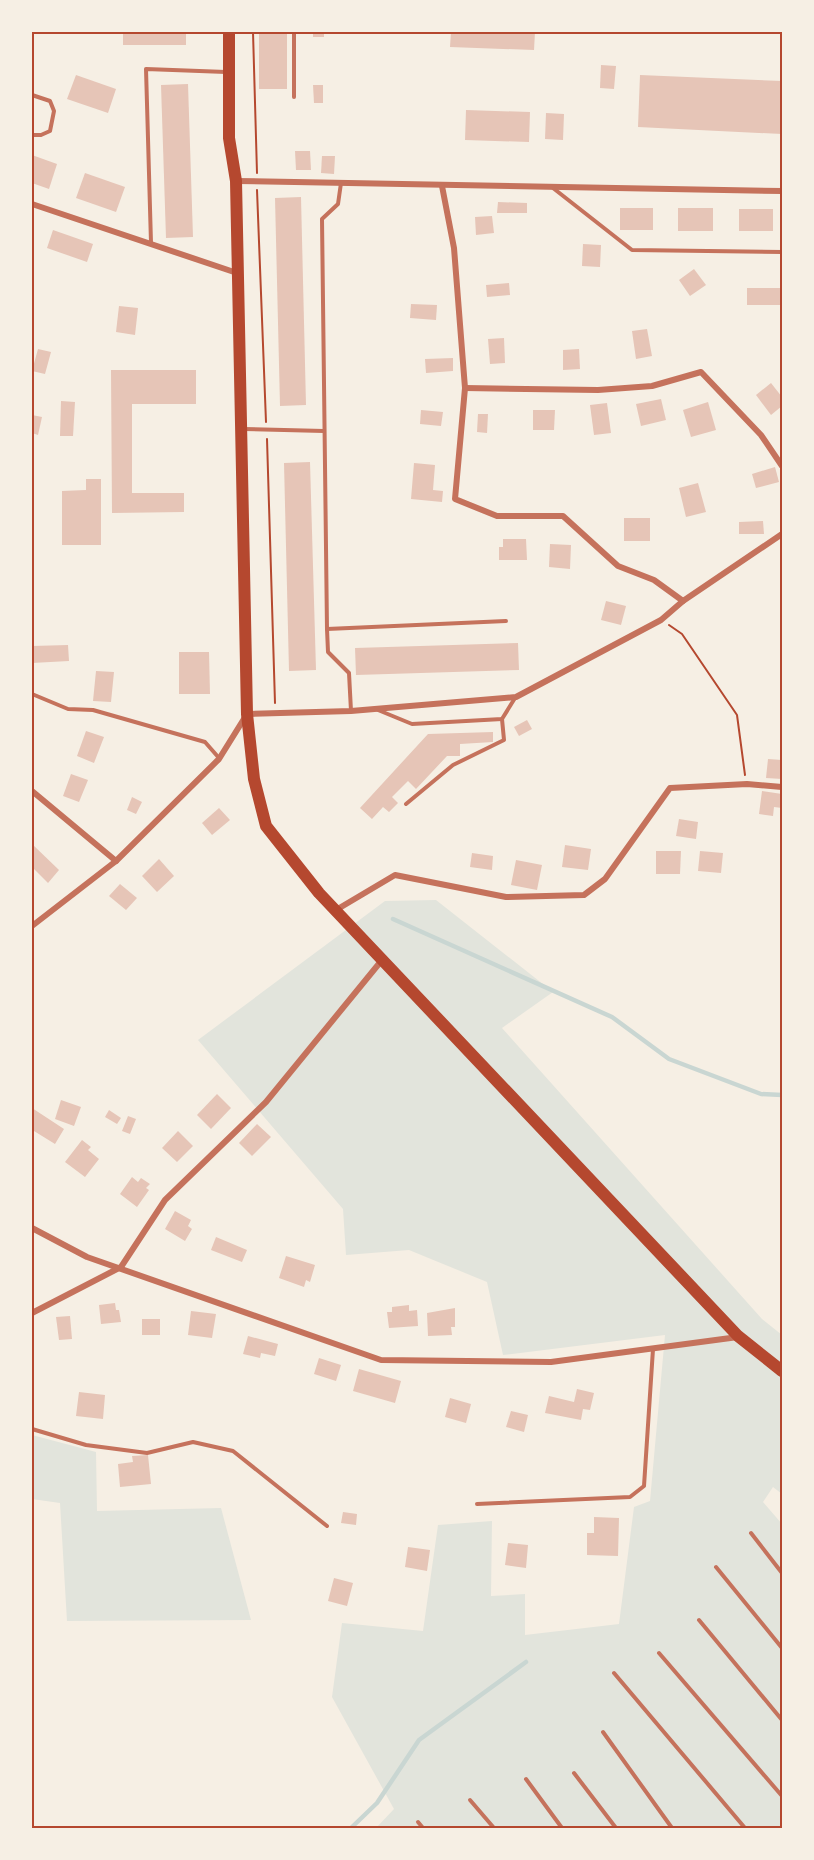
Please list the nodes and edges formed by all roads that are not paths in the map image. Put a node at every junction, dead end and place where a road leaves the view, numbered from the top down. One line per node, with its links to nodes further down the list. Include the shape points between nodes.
1 (230, 32): 3 (main road)
2 (294, 32): 5 (lane)
3 (229, 72): 7 (main road, via 229,138); 13 (lane, via 146,69)
4 (32, 95): 6 (lane, via 50,101 54,111 50,131)
5 (294, 97)
6 (32, 135)
7 (236, 181): 8 (street); 15 (main road)
8 (341, 182): 9 (street); 18 (lane, via 338,204 322,219)
9 (442, 186): 10 (street); 16 (street, via 454,248)
10 (553, 188): 11 (street); 14 (lane, via 632,250)
11 (783, 191)
12 (32, 204): 13 (street)
13 (151, 244): 15 (street)
14 (783, 252)
15 (237, 273): 17 (main road)
16 (465, 388): 19 (street, via 598,390 652,386 701,372 761,435); 21 (street, via 455,499 496,516 563,516 618,566 654,580)
17 (240, 429): 18 (lane); 28 (main road)
18 (324, 431): 23 (lane)
19 (783, 466)
20 (783, 534): 21 (street)
21 (683, 601): 25 (street, via 662,620)
22 (506, 621): 23 (lane)
23 (327, 629): 27 (lane, via 328,652 348,673)
24 (32, 694): 30 (lane, via 68,709 93,710 205,742)
25 (516, 697): 26 (street); 29 (lane)
26 (375, 709): 27 (street); 29 (lane, via 412,724)
27 (351, 711): 28 (street)
28 (247, 714): 30 (street); 35 (main road, via 254,779 266,826)
29 (502, 719): 33 (lane, via 504,740 453,765)
30 (219, 759): 34 (street)
31 (783, 787): 35 (street, via 747,784 670,788 605,879 584,895 506,897 395,875)
32 (32, 791): 34 (street)
33 (406, 804)
34 (117, 861): 36 (street)
35 (335, 911): 37 (main road)
36 (32, 926)
37 (382, 960): 39 (street, via 266,1102 165,1200); 41 (main road)
38 (32, 1228): 39 (street, via 87,1257)
39 (121, 1268): 40 (street); 42 (street, via 381,1360 551,1362)
40 (32, 1313)
41 (738, 1336): 42 (street); 43 (main road)
42 (653, 1348): 45 (lane, via 644,1486 630,1497)
43 (783, 1371)
44 (32, 1429): 46 (lane, via 86,1445 147,1453 193,1442 233,1450)
45 (477, 1504)
46 (327, 1526)
47 (751, 1533): 49 (lane)
48 (716, 1567): 51 (lane)
49 (783, 1573)
50 (699, 1620): 54 (lane)
51 (783, 1648)
52 (659, 1653): 58 (lane)
53 (614, 1673): 66 (lane)
54 (783, 1720)
55 (603, 1732): 65 (lane)
56 (574, 1773): 64 (lane)
57 (526, 1779): 63 (lane)
58 (783, 1796)
59 (470, 1800): 62 (lane)
60 (418, 1822): 61 (lane)
61 (423, 1828)
62 (494, 1828)
63 (562, 1828)
64 (616, 1828)
65 (672, 1828)
66 (745, 1828)

